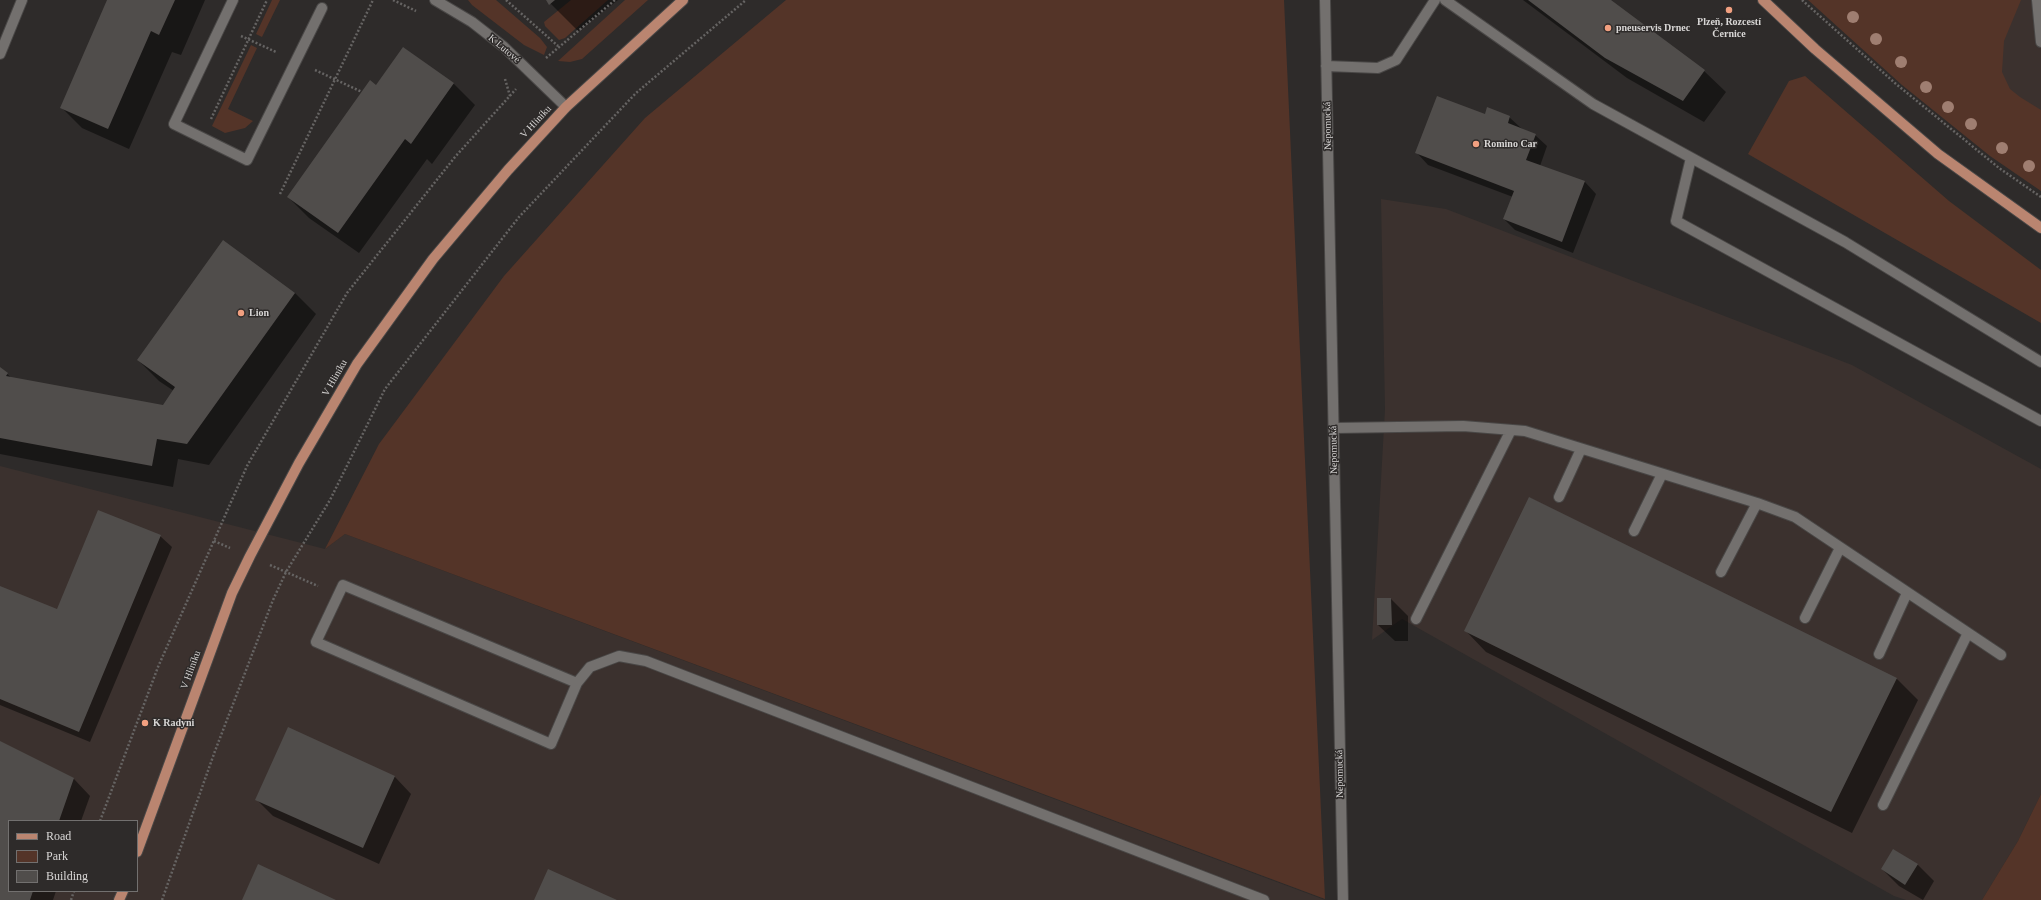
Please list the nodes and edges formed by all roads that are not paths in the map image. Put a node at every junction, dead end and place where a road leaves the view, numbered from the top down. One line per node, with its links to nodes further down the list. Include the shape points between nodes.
1 (22, 0): 12 (street)
2 (233, 0): 10 (street, via 174,124 247,160)
3 (435, 0): 14 (street, K Lutové, via 472,22 504,47)
4 (683, 0): 14 (main road, V Hliníku)
5 (1325, 0): 13 (street, Nepomucká)
6 (1435, 0): 13 (street, via 1396,60 1378,68)
7 (1445, 0): 15 (street, via 1593,104)
8 (1763, 0): 16 (main road, via 1815,49 1938,154)
9 (2037, 0): 11 (street)
10 (322, 8)
11 (2041, 42)
12 (0, 54)
13 (1326, 66): 19 (street, Nepomucká)
14 (566, 107): 36 (main road, V Hliníku, via 508,170 433,259 357,364 299,463 232,593)
15 (1691, 158): 17 (street, via 1845,242); 18 (street, via 1676,221)
16 (2041, 228)
17 (2041, 362)
18 (2041, 421)
19 (1334, 428): 20 (street, via 1463,426); 38 (street, Nepomucká)
20 (1511, 430): 21 (street); 30 (street)
21 (1581, 449): 22 (street); 23 (street)
22 (1662, 474): 24 (street); 25 (street)
23 (1559, 497)
24 (1757, 503): 26 (street, via 1795,518); 27 (street)
25 (1634, 532)
26 (1840, 548): 28 (street); 29 (street)
27 (1721, 572)
28 (1907, 593): 31 (street); 32 (street)
29 (1805, 618)
30 (1416, 619)
31 (1968, 633): 33 (street); 35 (street)
32 (1879, 654)
33 (2001, 655)
34 (577, 682): 34 (street, via 342,585 316,642 551,744); 37 (street, via 590,667 620,656 646,661)
35 (1883, 805)
36 (138, 849)
37 (1264, 900)
38 (1343, 900)

